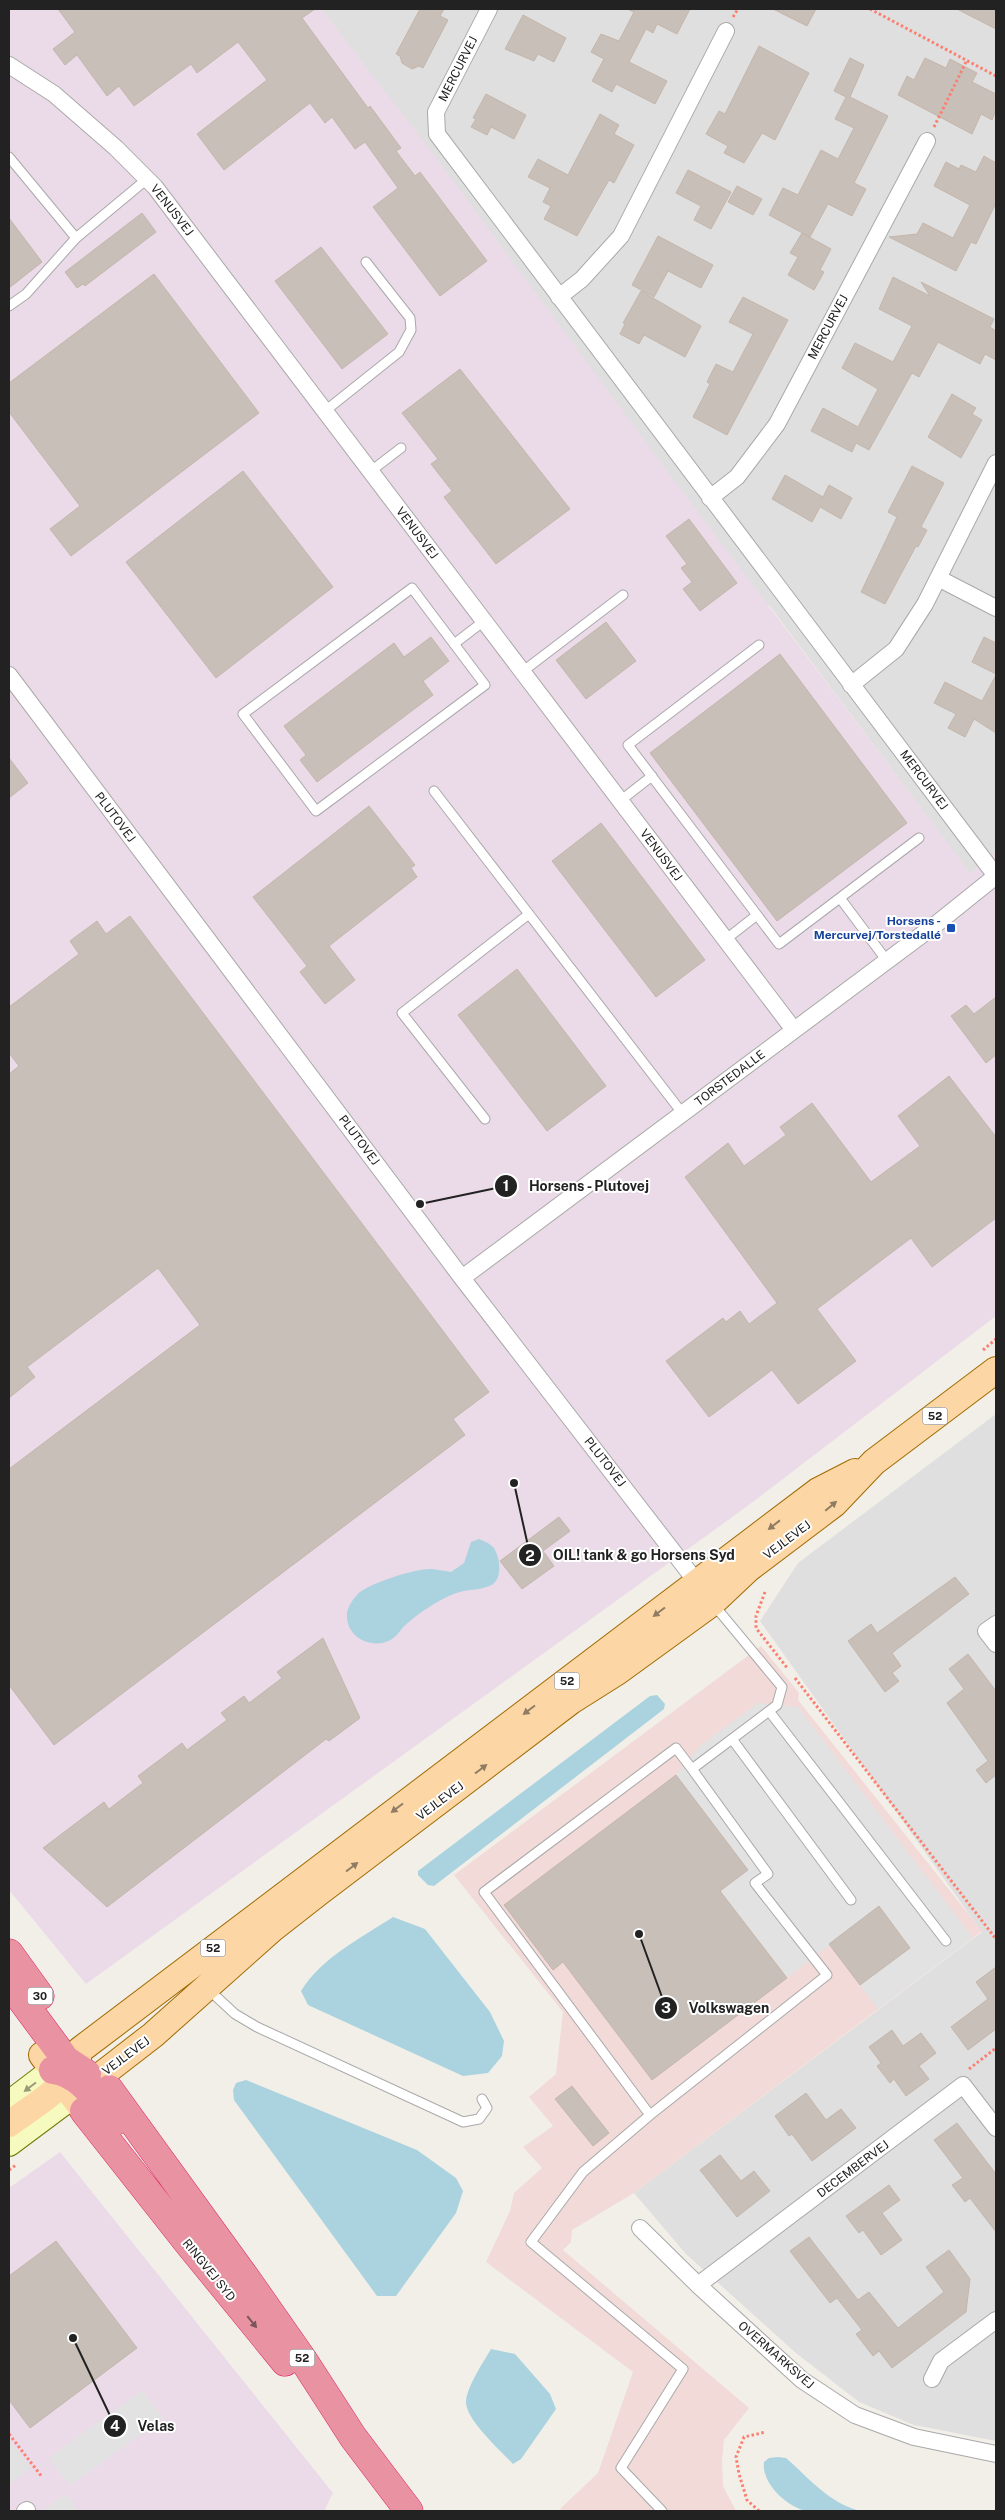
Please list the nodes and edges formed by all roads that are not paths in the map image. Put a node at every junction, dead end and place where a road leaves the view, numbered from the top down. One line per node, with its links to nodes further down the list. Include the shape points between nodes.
1 (486, 10): 9 (street, MERCURVEJ, via 436,112 436,134)
2 (726, 31): 9 (street, via 621,236 582,279)
3 (9, 65): 6 (street, VENUSVEJ, via 54,94)
4 (927, 141): 15 (street, MERCURVEJ, via 777,424 737,477)
5 (9, 157): 7 (lane)
6 (147, 178): 7 (lane); 11 (street, VENUSVEJ)
7 (76, 238): 10 (lane, via 26,294)
8 (366, 262): 11 (lane, via 410,318 411,330 399,352)
9 (559, 297): 15 (street, MERCURVEJ)
10 (9, 306)
11 (325, 411): 14 (street, VENUSVEJ)
12 (401, 448): 14 (lane)
13 (996, 463): 16 (street)
14 (370, 471): 19 (street, VENUSVEJ)
15 (710, 498): 24 (street, MERCURVEJ)
16 (938, 578): 18 (street); 24 (street, via 896,649)
17 (622, 595): 22 (lane)
18 (996, 608)
19 (484, 621): 20 (lane); 22 (street, VENUSVEJ)
20 (454, 644): 20 (lane, via 412,588 243,714 316,810 485,685)
21 (759, 646): 25 (lane, via 628,746)
22 (522, 672): 27 (street, VENUSVEJ)
23 (9, 675): 38 (street, PLUTOVEJ)
24 (851, 684): 29 (street, MERCURVEJ)
25 (652, 776): 27 (lane); 32 (lane)
26 (434, 791): 31 (lane)
27 (620, 801): 33 (street, VENUSVEJ)
28 (919, 838): 30 (lane)
29 (996, 876): 34 (street, TORSTEDALLE)
30 (840, 898): 32 (lane, via 779,944); 34 (lane)
31 (529, 914): 36 (lane); 37 (lane, via 402,1013)
32 (757, 915): 33 (lane)
33 (725, 940): 35 (street, VENUSVEJ)
34 (887, 961): 35 (street, TORSTEDALLE)
35 (794, 1030): 36 (street, TORSTEDALLE)
36 (682, 1114): 38 (street, TORSTEDALLE)
37 (485, 1119)
38 (462, 1278): 40 (street, PLUTOVEJ)
39 (996, 1370): 40 (main road, VEJLEVEJ / 52, via 874,1462 818,1491)
40 (705, 1593): 43 (lane, via 782,1687 777,1705); 49 (main road, VEJLEVEJ / 52, one-way to 49, via 346,1847); 49 (main road, VEJLEVEJ / 52, one-way to 40, via 272,1929 571,1701 617,1672)
41 (996, 1624): 42 (street, via 986,1631)
42 (996, 1644)
43 (769, 1711): 44 (lane); 47 (lane)
44 (732, 1739): 45 (lane); 46 (lane)
45 (692, 1769): 55 (lane, via 768,1874 755,1882 827,1975); 55 (lane, via 676,1748 484,1892)
46 (851, 1900)
47 (946, 1941)
48 (9, 1953): 52 (highway, 30)
49 (194, 1978): 52 (main road, VEJLEVEJ / 52, via 153,2035); 53 (lane, via 219,2002 257,2027 462,2122 479,2118 487,2108)
50 (9, 1983): 52 (highway)
51 (9, 2009): 52 (highway, 30)
52 (76, 2073): 54 (main road, VEJLEVEJ, one-way to 54); 56 (main road); 58 (main road, VEJLEVEJ); 63 (highway, RINGVEJ SYD / 52, via 248,2282); 63 (highway, RINGVEJ SYD / 52, one-way to 63, via 188,2244 292,2371)
53 (482, 2099)
54 (9, 2103)
55 (650, 2115): 66 (lane, via 583,2172 531,2242 683,2369 621,2468)
56 (9, 2124)
57 (996, 2128): 60 (street, DECEMBERVEJ, via 963,2085)
58 (9, 2144)
59 (640, 2228): 60 (street, OVERMARKSVEJ)
60 (698, 2285): 64 (street, OVERMARKSVEJ, via 802,2380 855,2415 914,2437)
61 (996, 2320): 62 (street, via 941,2362)
62 (932, 2379)
63 (353, 2437): 65 (highway, RINGVEJ SYD / 52)
64 (996, 2454)
65 (409, 2511)
66 (662, 2511)

